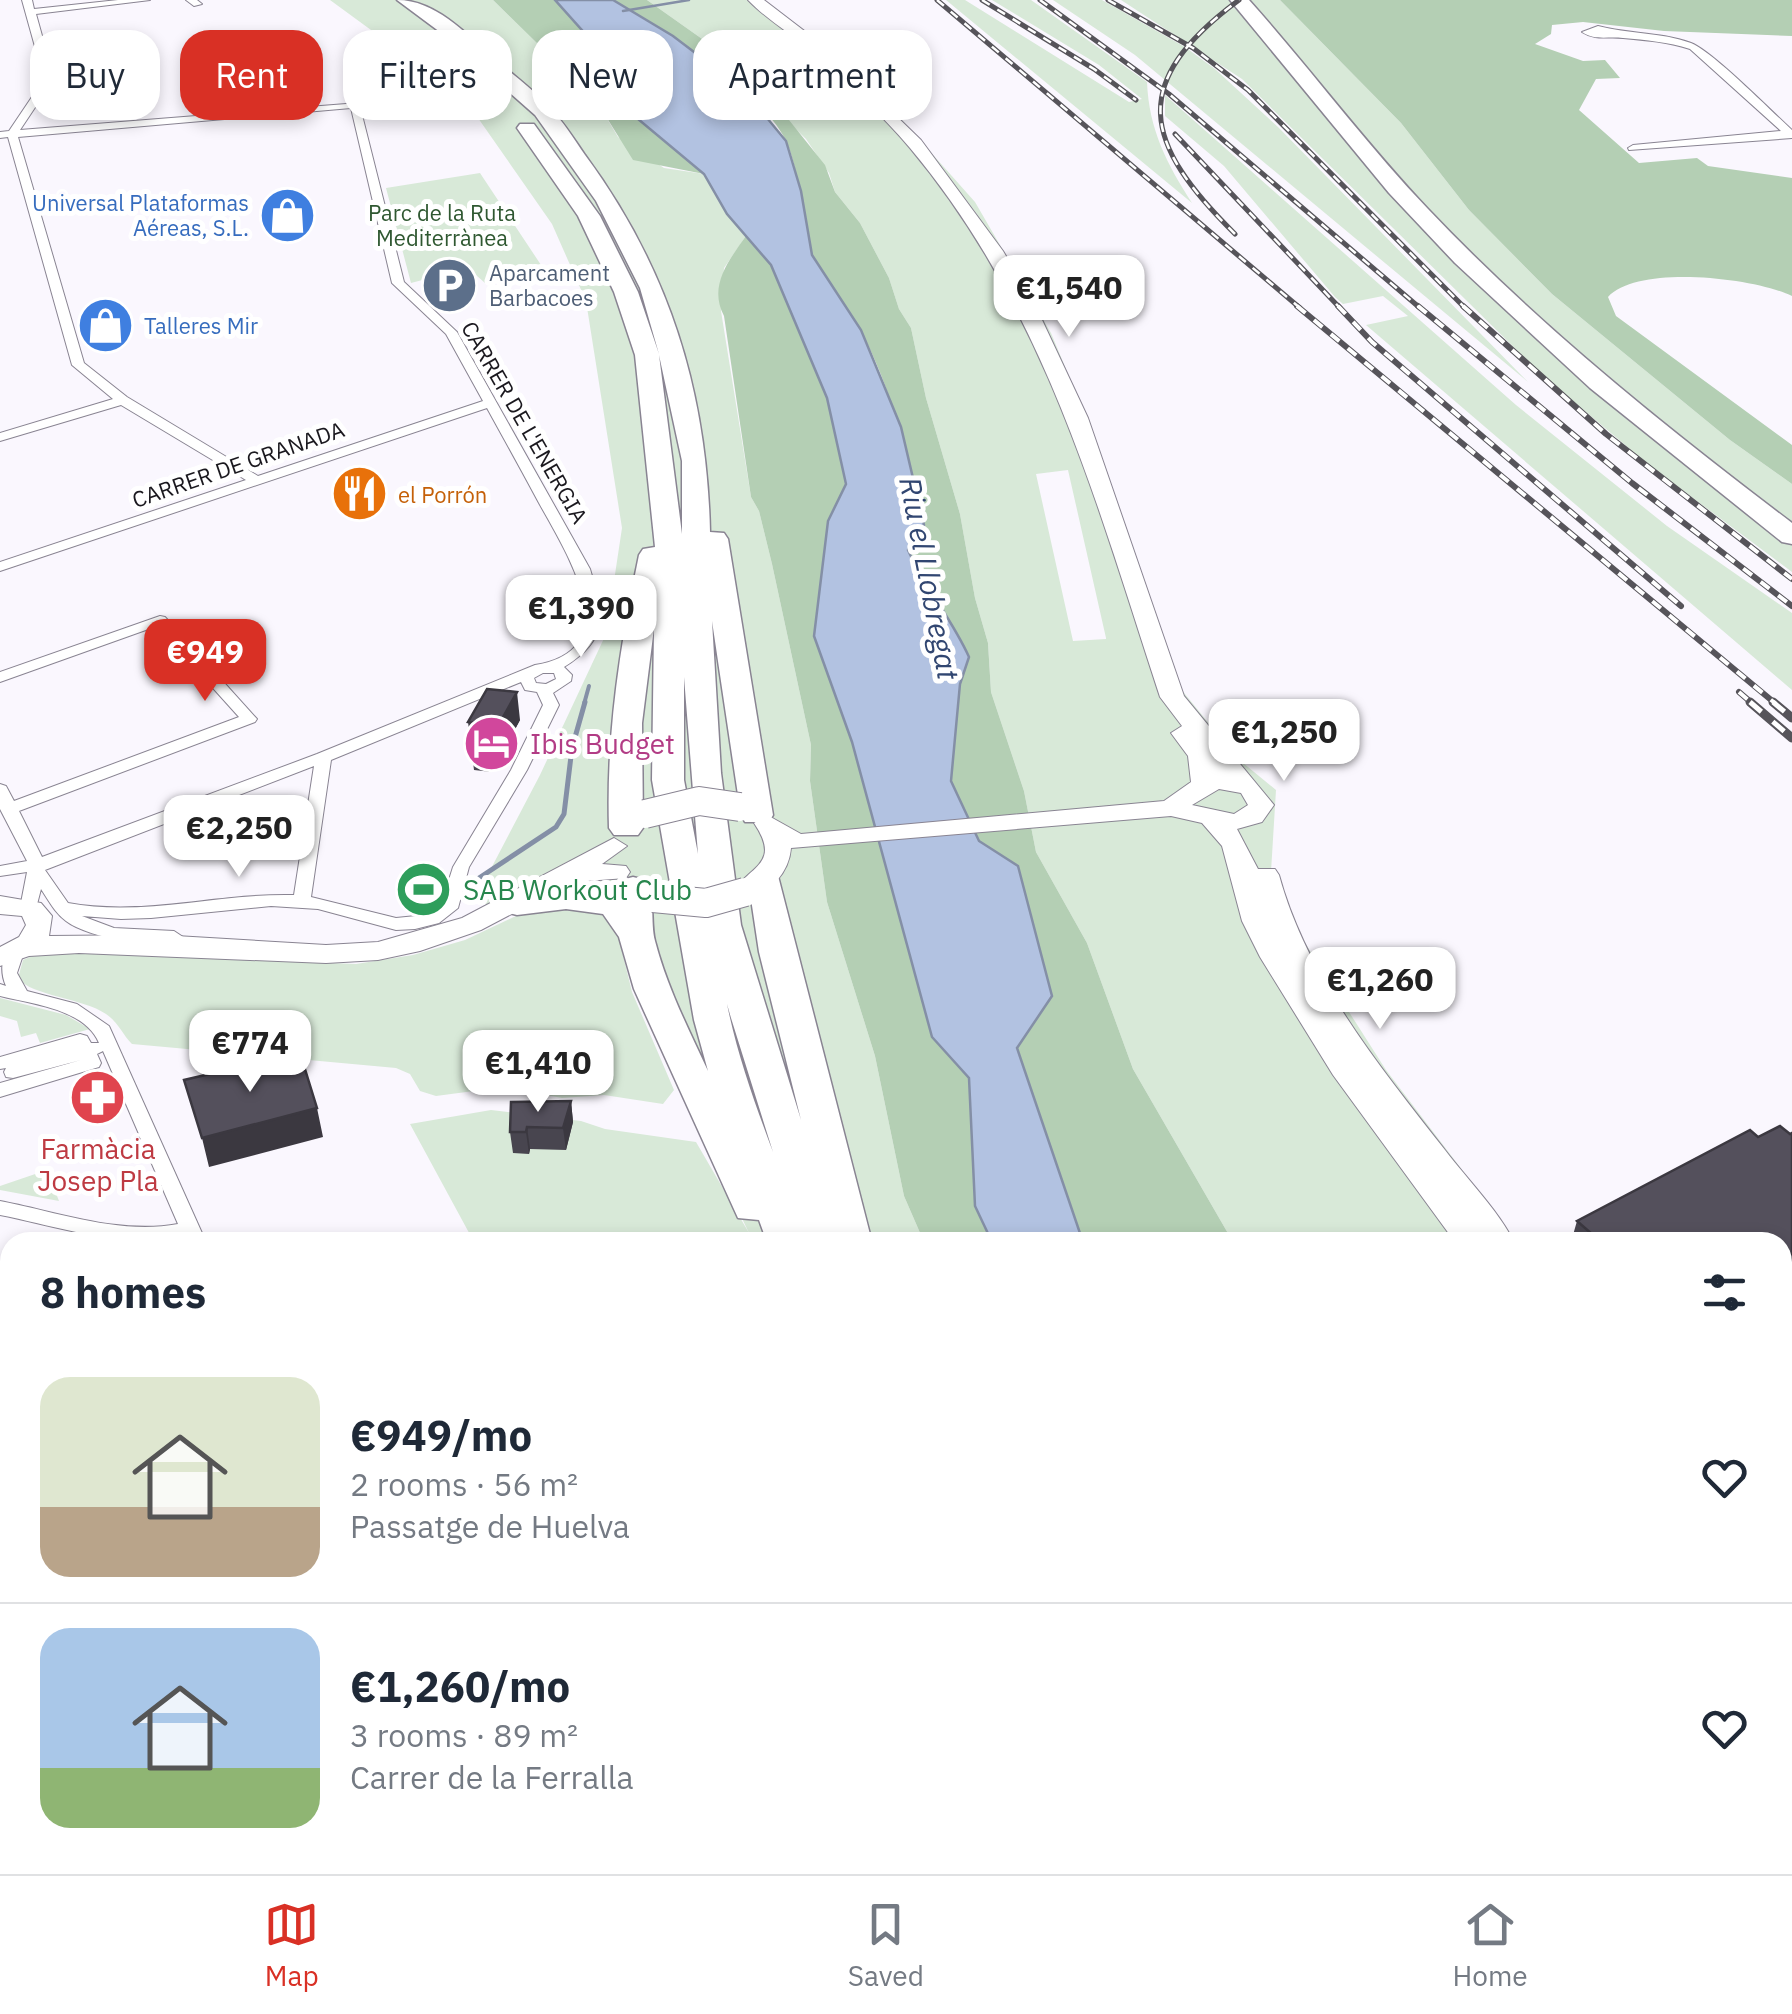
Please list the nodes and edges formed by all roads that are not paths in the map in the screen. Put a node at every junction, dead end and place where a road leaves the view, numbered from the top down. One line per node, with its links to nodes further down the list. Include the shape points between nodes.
1 (27, 0): 9 (street)
2 (145, 0): 9 (street)
3 (380, 0): 19 (highway, via 435,38 507,105 589,216 648,355)
4 (406, 0): 17 (highway, via 451,30 542,112 607,200 652,288)
5 (746, 0): 28 (street, via 841,82 928,176 984,257 1066,427 1146,680 1200,754)
6 (755, 0): 26 (street, via 819,49 915,144 994,252 1078,418 1172,697)
7 (1239, 0): 21 (highway, via 1391,183 1474,270 1624,405)
8 (1263, 0): 20 (highway, via 1414,177 1516,281)
9 (30, 12): 11 (street, via 49,79)
10 (1616, 34): 12 (street, via 1693,47)
11 (6, 134): 14 (street, via 78,365); 15 (street, CARRER DE L'ENERGIA, via 355,105 398,283 451,332)
12 (1791, 134): 13 (street)
13 (1633, 148)
14 (122, 400): 16 (street); 18 (street)
15 (490, 402): 18 (street, CARRER DE GRANADA); 24 (street, CARRER DE L'ENERGIA, via 583,569 592,597 590,635 574,654 578,666 559,673 555,687)
16 (0, 437)
17 (695, 461): 32 (highway); 50 (highway, via 698,662 724,925)
18 (255, 480): 22 (street, CARRER DE GRANADA)
19 (665, 500): 33 (highway, via 625,703 622,781); 49 (highway, via 668,780 712,1020)
20 (1792, 505)
21 (1792, 536)
22 (0, 567)
23 (0, 677): 29 (street, via 160,620 249,718)
24 (534, 683): 25 (street, via 493,689); 36 (street, via 551,705 460,867 449,908 424,922 402,924)
25 (323, 757): 34 (street); 36 (street)
26 (1242, 784): 28 (street, via 1218,780); 30 (street, via 1260,799)
27 (0, 789): 29 (street)
28 (1196, 804): 30 (street, via 1235,822); 32 (street); 52 (street, via 1244,856 1254,916 1310,1017)
29 (8, 809): 31 (street)
30 (1254, 816): 53 (street, via 1253,837 1272,908 1296,955 1394,1106)
31 (21, 838): 34 (street); 35 (street)
32 (765, 846): 33 (street, bridge, via 698,802); 33 (street, bridge, via 706,903); 51 (highway, via 781,971)
33 (631, 858): 37 (street, via 564,876); 40 (highway)
34 (37, 868): 35 (street); 39 (street); 39 (street)
35 (0, 871)
36 (302, 901): 39 (street, via 99,914)
37 (517, 904): 40 (highway, via 577,895 615,906); 41 (street, via 430,939 378,951)
38 (0, 905): 39 (street)
39 (29, 933): 41 (street); 41 (street, via 77,924); 42 (street, via 8,974)
40 (636, 936): 48 (highway, via 652,988)
41 (238, 949)
42 (10, 993): 47 (street, via 71,1008 103,1030)
43 (6, 1067): 44 (street, via 80,1040 94,1049 92,1063)
44 (0, 1090)
45 (0, 1208): 46 (street)
46 (118, 1232)
47 (190, 1232)
48 (763, 1232)
49 (783, 1232)
50 (819, 1232)
51 (849, 1232)
52 (1464, 1232)
53 (1490, 1232)

